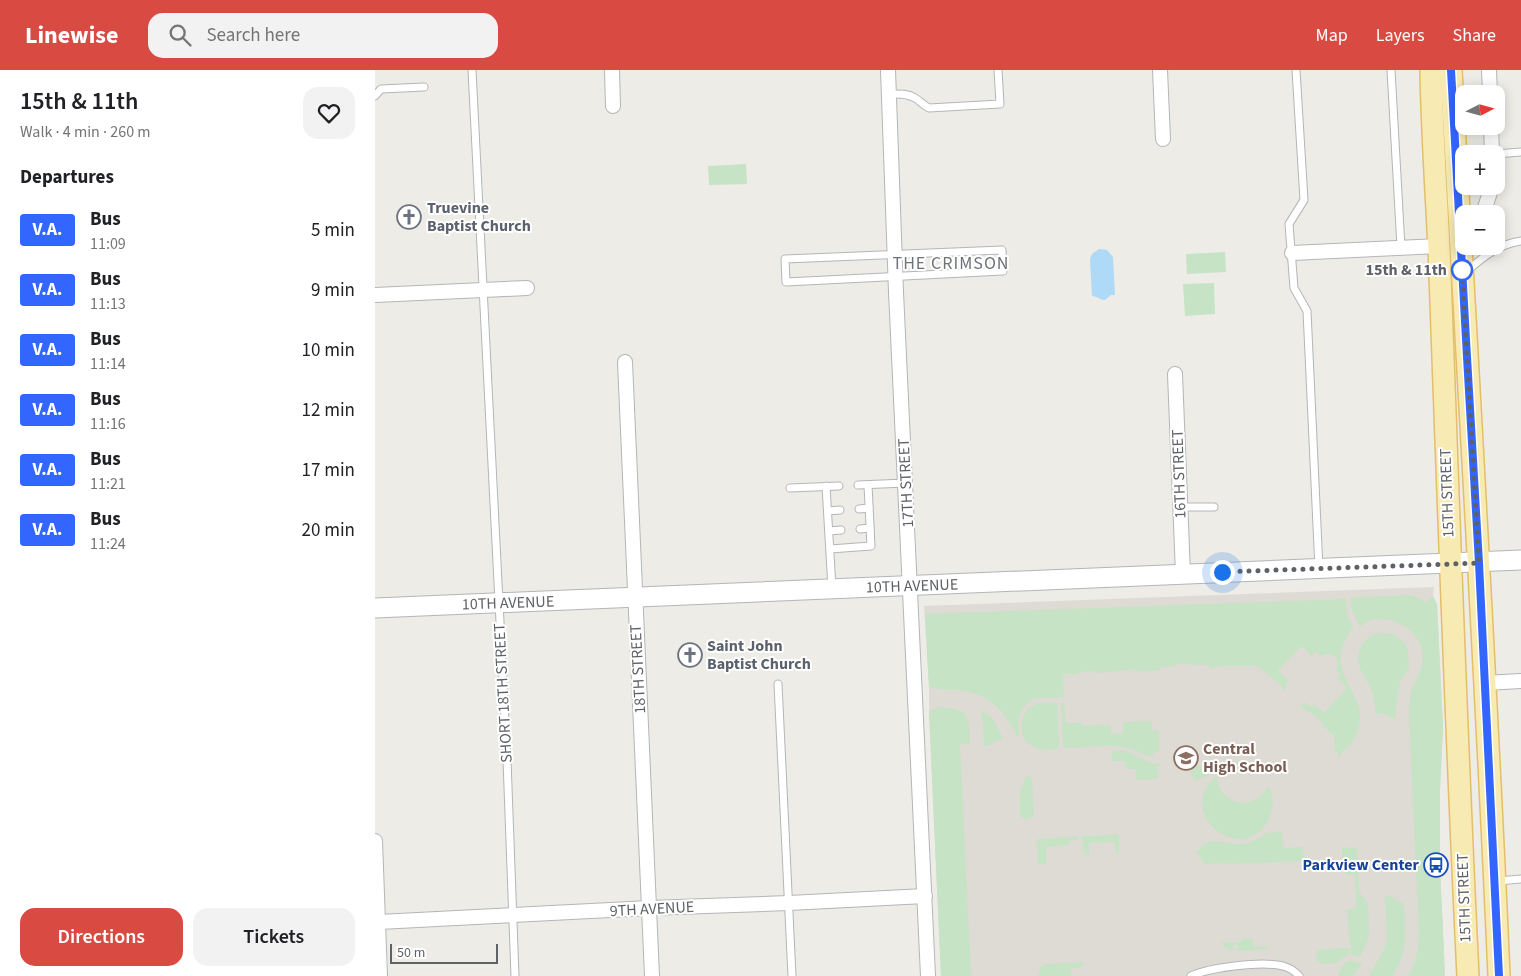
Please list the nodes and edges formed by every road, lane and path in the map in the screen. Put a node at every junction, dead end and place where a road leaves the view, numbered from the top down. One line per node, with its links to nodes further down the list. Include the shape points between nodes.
1 (472, 70): 31 (lane, SHORT 18TH STREET)
2 (612, 70): 15 (street)
3 (888, 70): 13 (street, 17TH STREET)
4 (998, 70): 13 (lane, via 999,104 929,108 914,97)
5 (1160, 70): 16 (street)
6 (1296, 70): 25 (lane, via 1304,200 1289,224)
7 (1391, 70): 24 (lane)
8 (1431, 70): 20 (main road, 15TH STREET)
9 (1451, 70): 19 (main road, 15TH STREET)
10 (1489, 70): 11 (street)
11 (1490, 85)
12 (424, 87): 14 (lane, via 381,89)
13 (889, 94): 26 (street, 17TH STREET)
14 (375, 96)
15 (613, 106)
16 (1163, 140)
17 (1521, 152): 18 (lane)
18 (1505, 153)
19 (1460, 205)
20 (1437, 218): 21 (main road); 23 (main road, 15TH STREET)
21 (1455, 236)
22 (1521, 241): 28 (lane, via 1510,242 1489,252)
23 (1439, 246): 24 (street); 28 (main road); 53 (main road, 15TH STREET)
24 (1401, 247): 25 (street)
25 (1292, 253): 55 (lane, via 1294,288 1307,311)
26 (895, 254): 29 (street, 17TH STREET); 29 (lane, via 1003,250 1003,271); 29 (lane, via 785,259 786,282)
27 (1462, 255): 28 (main road, 15TH STREET)
28 (1463, 275): 54 (main road, 15TH STREET)
29 (896, 277): 35 (street, 17TH STREET)
30 (527, 288): 31 (street)
31 (482, 290): 32 (street); 60 (lane, SHORT 18TH STREET)
32 (375, 295)
33 (625, 362): 59 (street, 18TH STREET)
34 (1175, 374): 41 (street, 16TH STREET)
35 (906, 484): 37 (lane); 57 (street, 17TH STREET)
36 (858, 485): 37 (lane)
37 (868, 485): 43 (lane)
38 (826, 486): 39 (lane); 40 (lane); 45 (lane)
39 (839, 486)
40 (790, 488)
41 (1181, 507): 42 (lane); 56 (street, 16TH STREET)
42 (1214, 507)
43 (869, 508): 44 (lane); 47 (lane)
44 (859, 509)
45 (828, 510): 46 (lane); 50 (lane)
46 (841, 510)
47 (870, 528): 48 (lane); 51 (lane, via 871,546)
48 (860, 529)
49 (841, 530): 50 (lane)
50 (829, 532): 51 (lane)
51 (830, 549): 58 (lane)
52 (1521, 560): 54 (main road, 10TH AVENUE)
53 (1449, 563): 54 (main road, 10TH AVENUE); 55 (main road, 10TH AVENUE); 80 (main road, 15TH STREET)
54 (1479, 563): 63 (main road, 15TH STREET)
55 (1319, 569): 56 (main road, 10TH AVENUE)
56 (1183, 574): 57 (main road, 10TH AVENUE)
57 (911, 586): 58 (main road, 10TH AVENUE); 68 (street, 17TH STREET)
58 (832, 589): 59 (main road, 10TH AVENUE)
59 (635, 597): 60 (main road, 10TH AVENUE); 70 (street, 18TH STREET)
60 (499, 603): 61 (main road, 10TH AVENUE); 71 (lane, SHORT 18TH STREET)
61 (375, 608)
62 (1521, 681): 63 (street)
63 (1485, 683): 67 (main road, 15TH STREET)
64 (778, 684): 69 (lane)
65 (375, 841): 72 (street)
66 (1521, 879): 67 (lane)
67 (1495, 881): 81 (main road, 15TH STREET)
68 (925, 896): 69 (street, 9TH AVENUE); 77 (street, 17TH STREET)
69 (789, 903): 70 (street, 9TH AVENUE); 76 (lane)
70 (649, 908): 71 (street, 9TH AVENUE); 75 (street, 18TH STREET)
71 (512, 916): 72 (street, 9TH AVENUE); 74 (lane, SHORT 18TH STREET)
72 (379, 922): 73 (street)
73 (380, 976)
74 (515, 976)
75 (652, 976)
76 (792, 976)
77 (928, 976)
78 (1191, 976): 79 (lane, via 1211,969 1267,965 1283,966)
79 (1299, 976)
80 (1467, 976)
81 (1499, 976)

